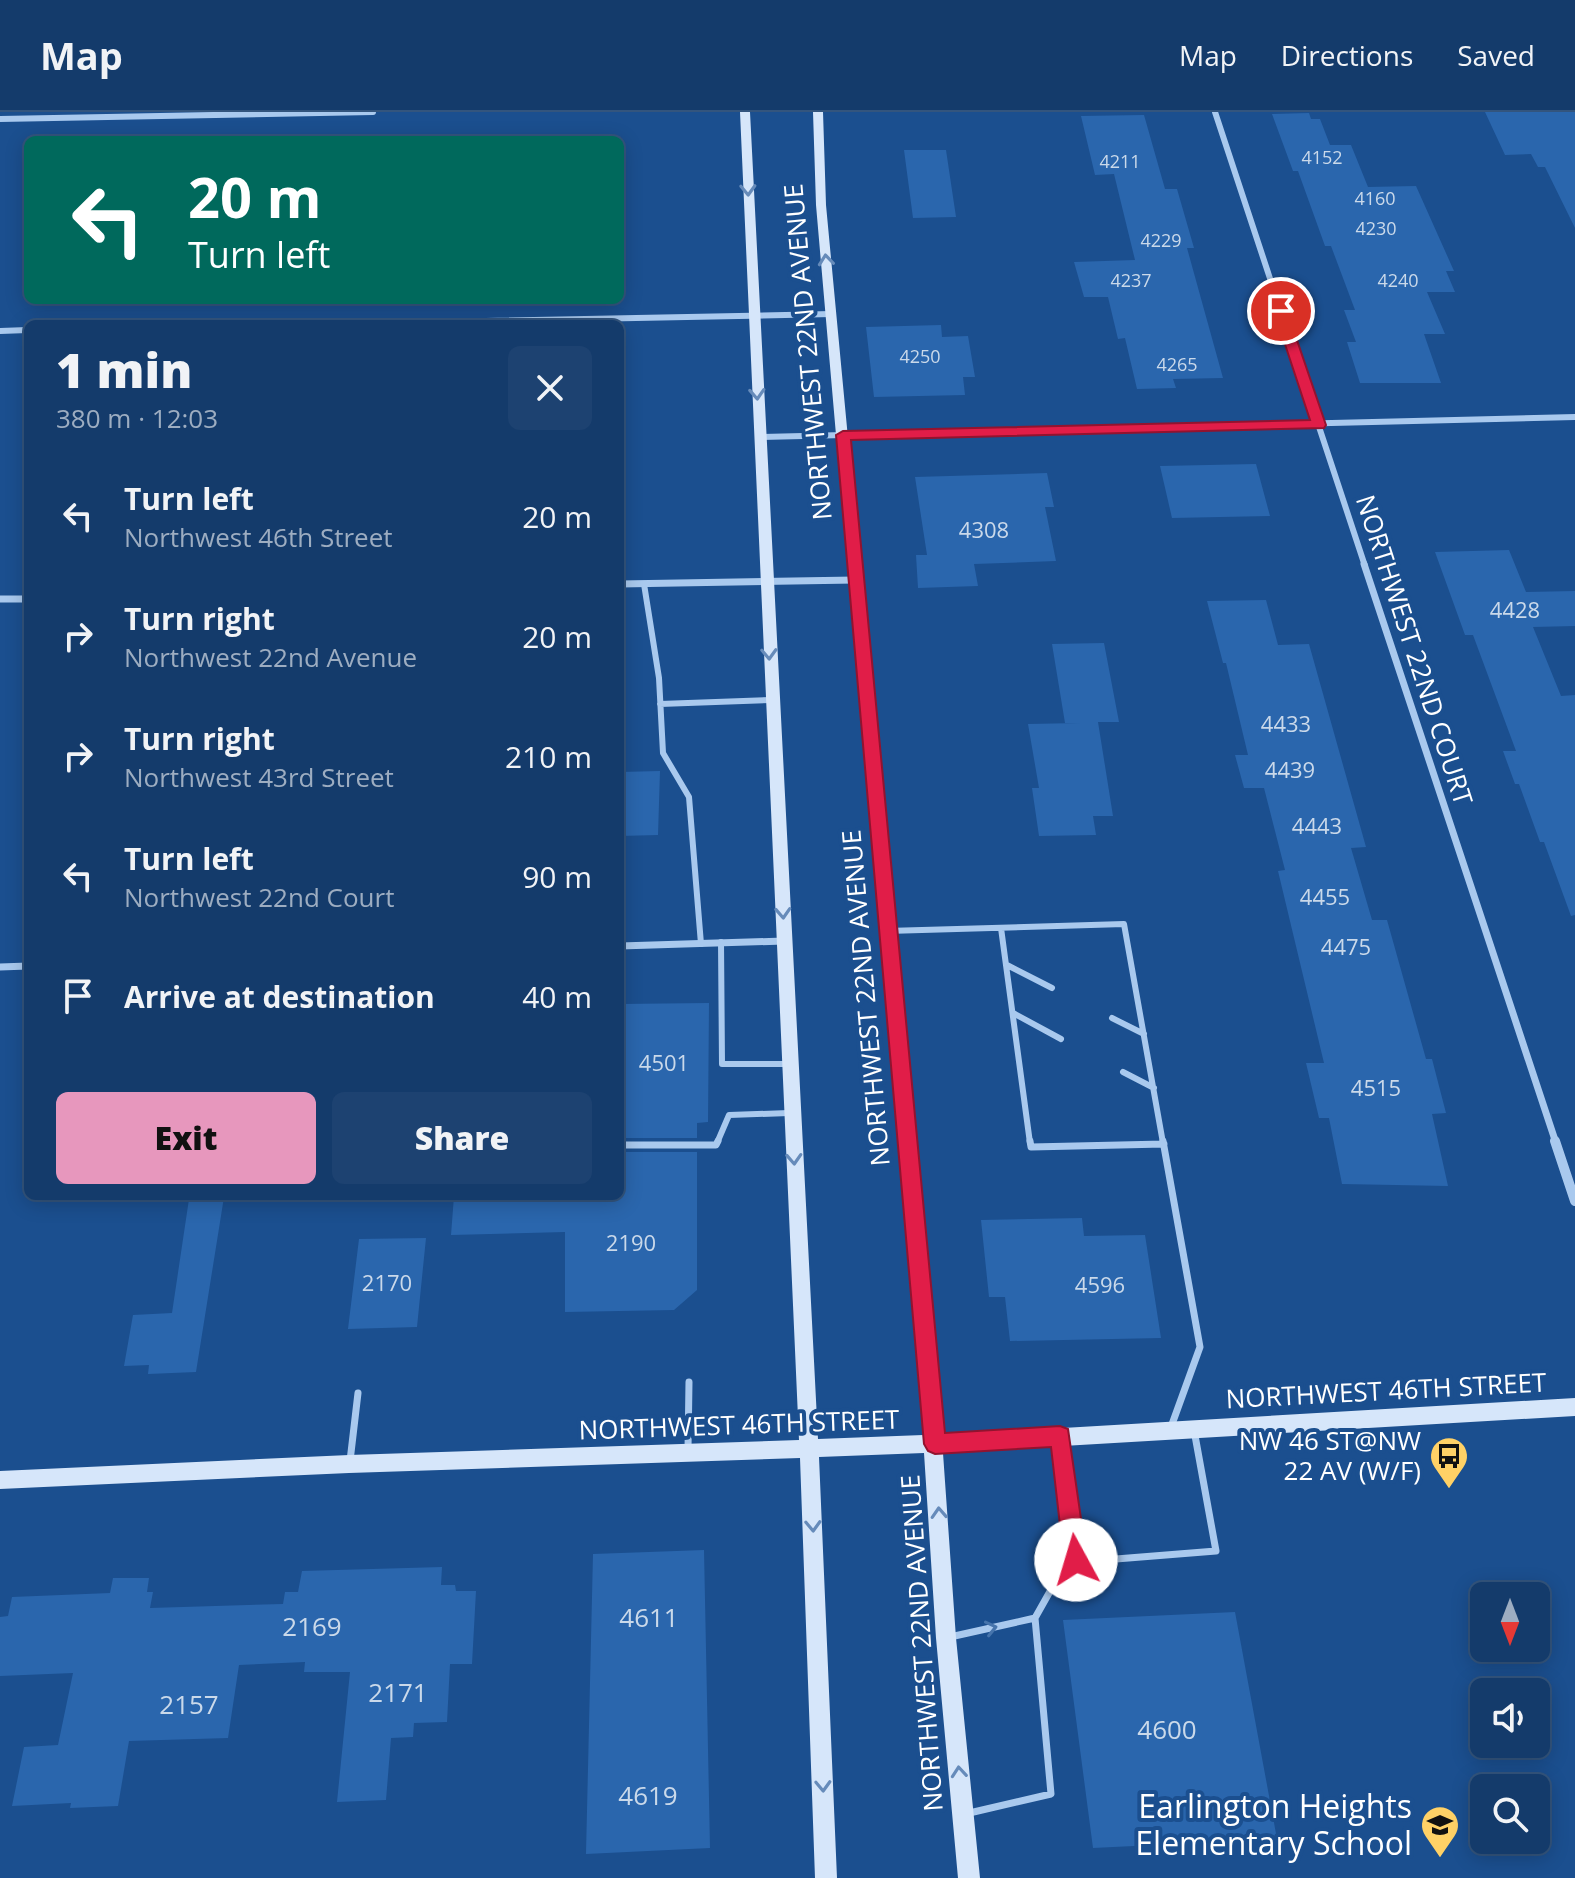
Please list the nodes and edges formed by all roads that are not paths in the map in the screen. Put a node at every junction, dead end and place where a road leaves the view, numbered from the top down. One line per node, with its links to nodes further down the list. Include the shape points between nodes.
1 (373, 112): 5 (street)
2 (745, 112): 7 (main road, NORTHWEST 22ND AVENUE, one-way to 7)
3 (818, 112): 6 (main road, NORTHWEST 22ND AVENUE, one-way to 3)
4 (1215, 112): 12 (street, NORTHWEST 22ND COURT)
5 (0, 119)
6 (832, 314): 7 (street); 13 (main road, NORTHWEST 22ND AVENUE)
7 (753, 316): 8 (street); 14 (main road, NORTHWEST 22ND AVENUE, one-way to 14)
8 (548, 320)
9 (24, 330): 10 (street)
10 (0, 331)
11 (1575, 417): 12 (street)
12 (1319, 425): 13 (street); 43 (street, NORTHWEST 22ND COURT)
13 (843, 435): 14 (street); 15 (main road, NORTHWEST 22ND AVENUE)
14 (759, 437): 16 (main road, NORTHWEST 22ND AVENUE)
15 (855, 580): 16 (street); 24 (main road, NORTHWEST 22ND AVENUE)
16 (767, 581): 18 (street); 21 (main road, NORTHWEST 22ND AVENUE, one-way to 21)
17 (624, 584): 18 (street)
18 (644, 584): 22 (lane)
19 (0, 599): 20 (street)
20 (24, 599)
21 (771, 700): 22 (lane); 25 (main road, NORTHWEST 22ND AVENUE, one-way to 25)
22 (660, 704): 27 (lane, via 663,753 689,797)
23 (1001, 928): 24 (lane); 29 (lane); 35 (lane, via 1124,924)
24 (887, 931): 50 (main road, NORTHWEST 22ND AVENUE)
25 (784, 941): 26 (street); 37 (main road, NORTHWEST 22ND AVENUE)
26 (721, 942): 27 (street); 37 (lane, via 722,1064)
27 (701, 944): 28 (street)
28 (624, 946)
29 (1007, 965): 32 (lane); 33 (lane)
30 (24, 966): 31 (street)
31 (0, 967)
32 (1052, 988)
33 (1013, 1013): 36 (lane); 41 (lane, via 1031,1147)
34 (1112, 1018): 35 (lane)
35 (1144, 1034): 39 (lane)
36 (1061, 1039)
37 (790, 1064): 40 (main road, NORTHWEST 22ND AVENUE)
38 (1123, 1072): 39 (lane)
39 (1154, 1088): 41 (lane)
40 (792, 1113): 42 (lane, via 729,1115 716,1145); 51 (main road, NORTHWEST 22ND AVENUE, one-way to 51)
41 (1164, 1144): 48 (lane, via 1200,1347)
42 (624, 1145)
43 (1575, 1201)
44 (689, 1382): 52 (lane)
45 (358, 1393): 53 (lane)
46 (1575, 1407): 47 (main road, NORTHWEST 46TH STREET)
47 (1194, 1427): 48 (main road, NORTHWEST 46TH STREET); 55 (lane, via 1216,1551)
48 (1170, 1429): 49 (main road, NORTHWEST 46TH STREET)
49 (1060, 1436): 50 (main road, NORTHWEST 46TH STREET); 55 (lane)
50 (935, 1444): 51 (main road, NORTHWEST 46TH STREET); 57 (main road, NORTHWEST 22ND AVENUE, one-way to 50)
51 (809, 1448): 52 (main road, NORTHWEST 46TH STREET); 59 (main road, NORTHWEST 22ND AVENUE, one-way to 59)
52 (688, 1452): 53 (main road, NORTHWEST 46TH STREET)
53 (349, 1464): 54 (main road, NORTHWEST 46TH STREET)
54 (0, 1480)
55 (1076, 1560): 56 (lane, via 1066,1563)
56 (1035, 1618): 57 (lane, one-way to 56); 58 (lane, via 1051,1794)
57 (946, 1638): 58 (main road, NORTHWEST 22ND AVENUE, one-way to 57)
58 (963, 1814): 60 (main road, NORTHWEST 22ND AVENUE)
59 (826, 1878)
60 (969, 1878)

